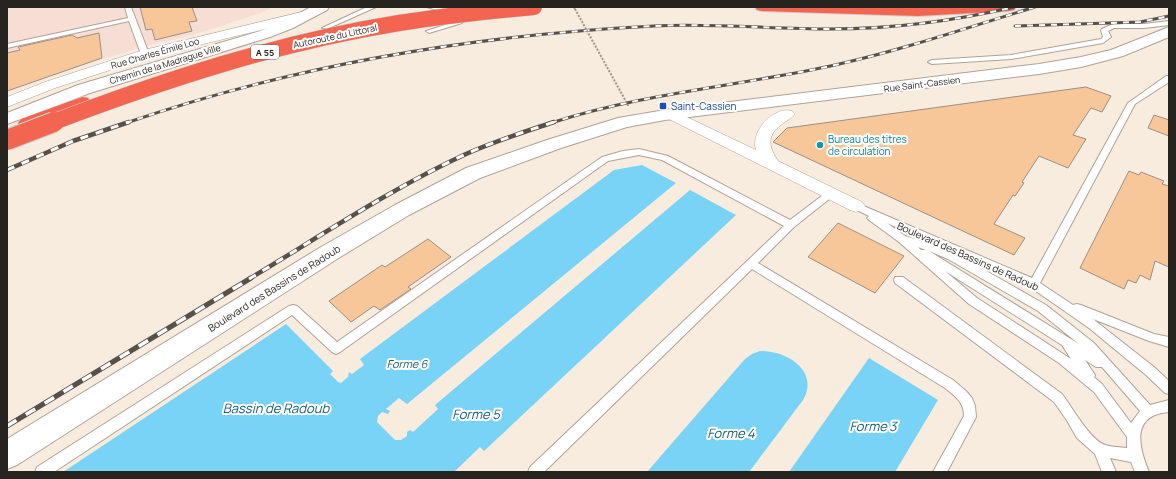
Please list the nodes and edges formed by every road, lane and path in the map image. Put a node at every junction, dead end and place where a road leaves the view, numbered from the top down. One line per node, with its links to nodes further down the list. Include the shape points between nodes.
1 (128, 7): 12 (lane)
2 (322, 7): 11 (street, Chemin de la Madrague Ville)
3 (373, 7): 14 (lane)
4 (430, 7): 10 (lane)
5 (504, 7): 10 (lane, via 488,12)
6 (534, 7): 29 (highway, Autoroute du Littoral / A 55, bridge, via 452,15 395,24 270,50 119,97)
7 (574, 7): 23 (path, bridge)
8 (762, 7): 9 (highway, via 918,12)
9 (1009, 7)
10 (466, 11): 15 (lane, via 460,22); 28 (highway, Autoroute du Littoral / A 55, via 379,20 268,44 179,69)
11 (306, 15): 19 (street, Rue Charles Émile Loo); 26 (street, Chemin de la Madrague Ville, via 265,34 91,87)
12 (131, 19): 17 (lane); 19 (lane)
13 (1169, 23): 20 (lane, via 1113,26 1104,30 1107,37 1103,41 1011,56)
14 (325, 28)
15 (429, 31)
16 (1169, 32): 24 (street, Rue Saint-Cassien, via 1117,53 1040,69)
17 (7, 46)
18 (1169, 49): 25 (street, Rue Saint-Cassien, via 1105,70 1054,80)
19 (145, 54): 22 (street, Rue Charles Émile Loo)
20 (932, 62)
21 (1169, 78): 38 (lane, via 1132,103)
22 (7, 102)
23 (629, 107)
24 (670, 114): 27 (street, Boulevard des Bassins de Radoub); 30 (street, Boulevard des Bassins de Radoub, via 624,122)
25 (787, 114): 27 (street, Rue Saint-Cassien); 31 (street, via 776,120 763,138 763,148)
26 (7, 119)
27 (694, 126): 30 (street, Boulevard des Bassins de Radoub); 31 (street, Boulevard des Bassins de Radoub)
28 (7, 130)
29 (7, 140)
30 (554, 144): 49 (street, Boulevard des Bassins de Radoub, via 473,173 402,210)
31 (773, 166): 32 (street, Boulevard des Bassins de Radoub)
32 (830, 194): 33 (street, Boulevard des Bassins de Radoub); 34 (lane)
33 (856, 206): 35 (lane, Boulevard des Bassins de Radoub); 38 (lane, Boulevard des Bassins de Radoub)
34 (791, 225): 36 (lane); 51 (lane, via 665,158 639,152 605,159 336,349 293,309)
35 (900, 238): 40 (lane, Boulevard des Bassins de Radoub); 42 (lane, Boulevard des Bassins de Radoub, via 952,256 1042,308 1090,346); 43 (lane, Boulevard des Bassins de Radoub, via 973,301 1063,358)
36 (751, 264): 52 (lane); 53 (lane, via 950,384 967,399 971,408 970,417)
37 (899, 280): 48 (lane, via 1058,398 1082,434)
38 (1034, 284): 39 (lane, Boulevard des Bassins de Radoub)
39 (1064, 304): 41 (lane); 44 (lane, Boulevard des Bassins de Radoub, via 1146,367)
40 (1064, 340): 42 (lane, Boulevard des Bassins de Radoub); 43 (lane, Boulevard des Bassins de Radoub)
41 (1169, 342)
42 (1111, 370): 46 (lane, Boulevard des Bassins de Radoub)
43 (1098, 388): 47 (lane, Boulevard des Bassins de Radoub)
44 (1169, 389)
45 (1169, 406): 46 (lane)
46 (1148, 412): 47 (lane, via 1137,421)
47 (1133, 435): 50 (lane)
48 (1100, 450): 50 (lane); 54 (lane)
49 (7, 455)
50 (1135, 456): 55 (lane)
51 (42, 472)
52 (535, 472)
53 (940, 472)
54 (1109, 472)
55 (1142, 472)

